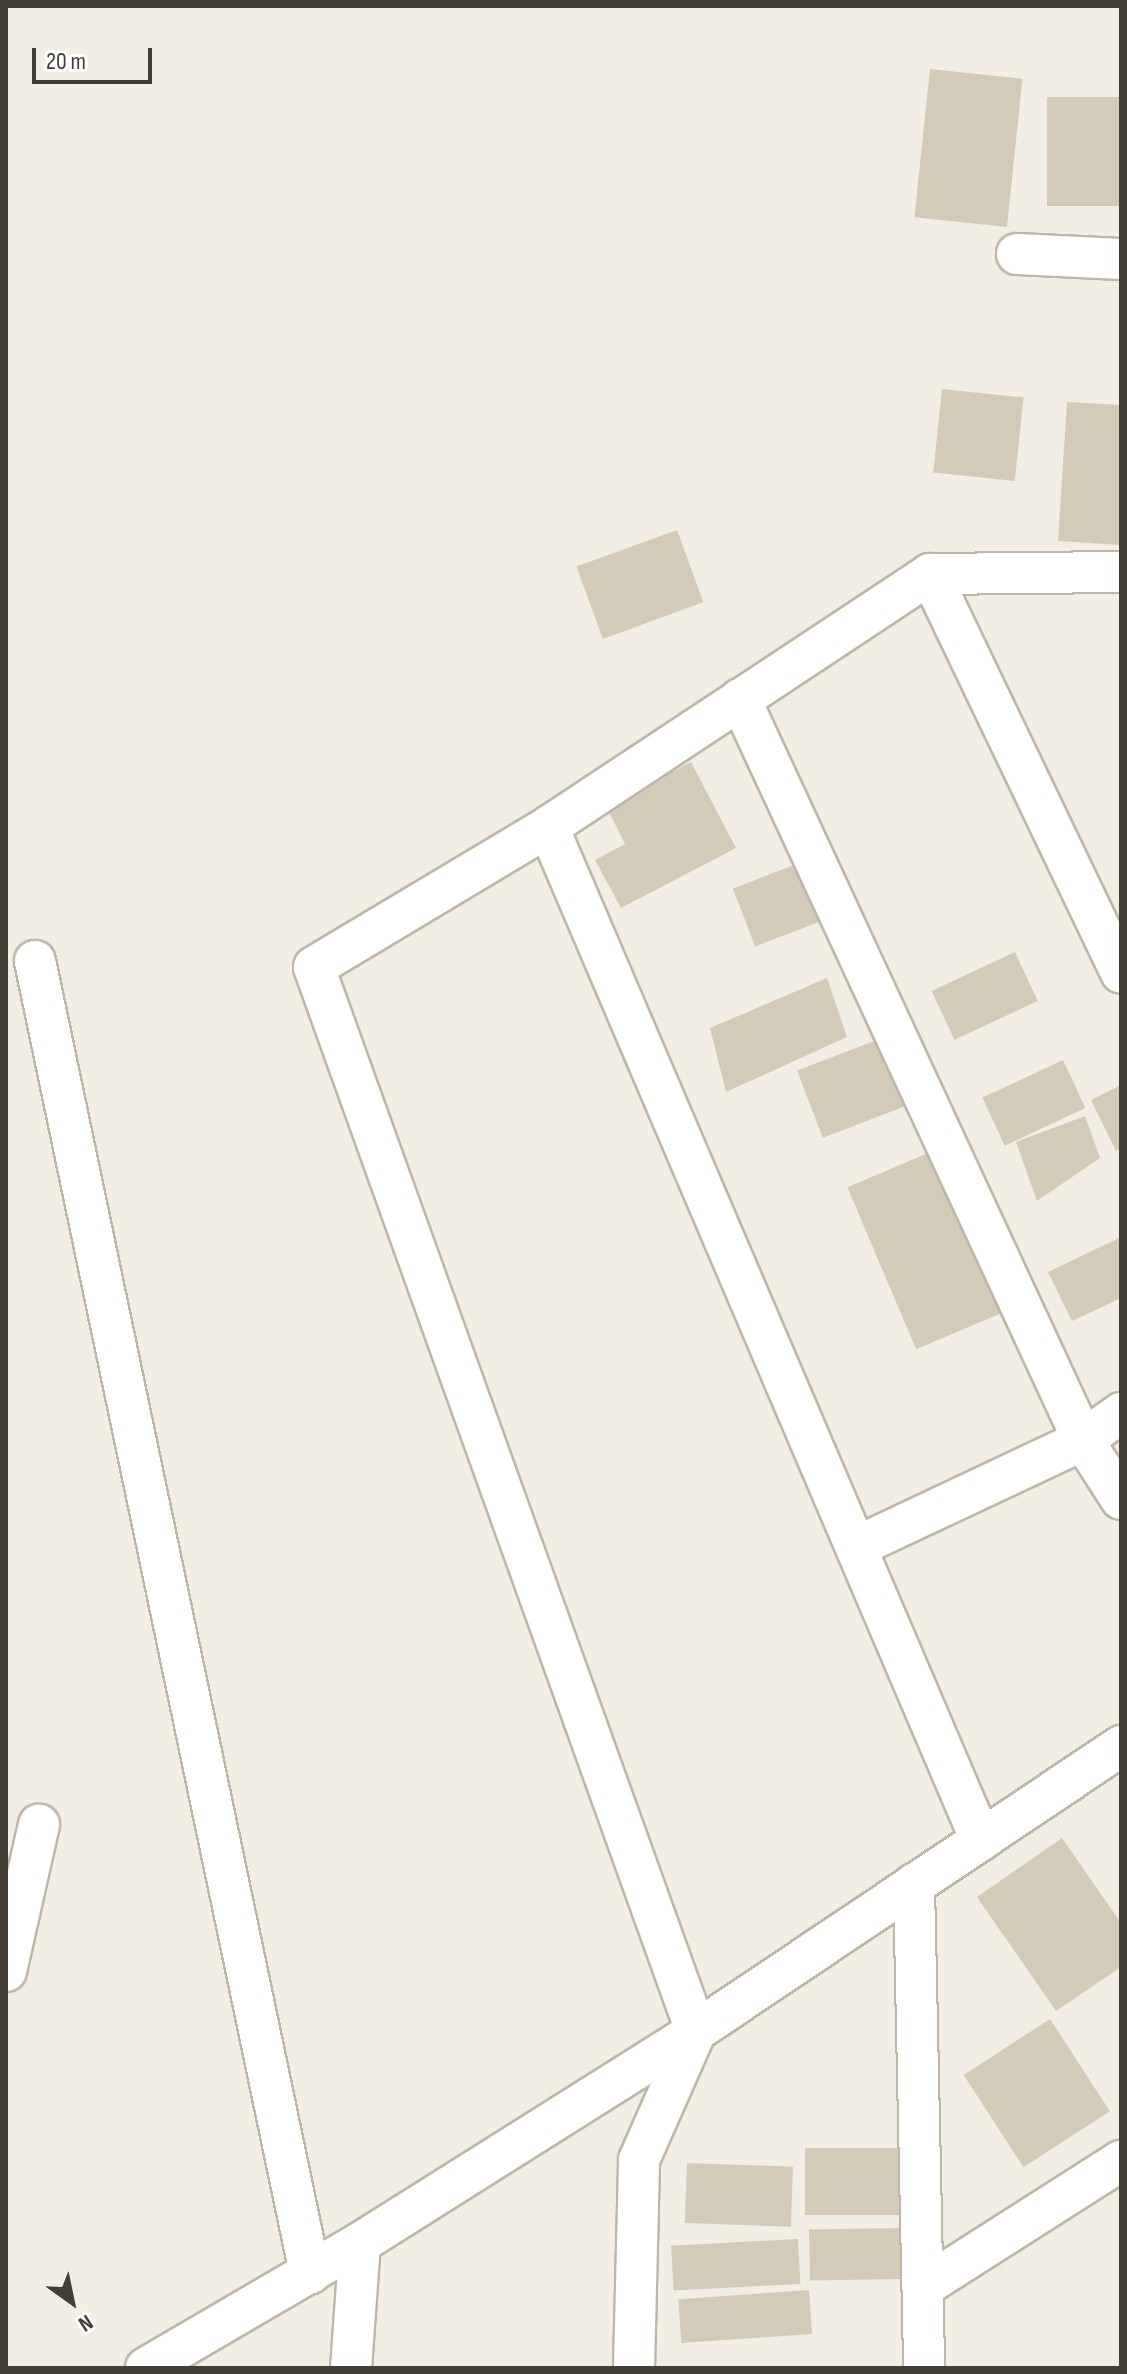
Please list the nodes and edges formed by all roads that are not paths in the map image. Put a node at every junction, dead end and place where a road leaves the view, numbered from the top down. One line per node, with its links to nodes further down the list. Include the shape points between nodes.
1 (1017, 254): 2 (street)
2 (1121, 259)
3 (1121, 572): 4 (street)
4 (930, 574): 5 (street); 8 (street)
5 (740, 699): 6 (street); 10 (street)
6 (548, 827): 12 (street); 18 (street, via 314,967)
7 (35, 961): 21 (street)
8 (1121, 973)
9 (1121, 1413): 10 (street)
10 (1083, 1440): 11 (street); 12 (street)
11 (1121, 1499)
12 (856, 1547): 15 (street)
13 (1121, 1746): 15 (street)
14 (39, 1825): 17 (street)
15 (981, 1840): 16 (street)
16 (914, 1884): 18 (street); 22 (street)
17 (6, 1971)
18 (696, 2031): 20 (street); 25 (street, via 639,2160)
19 (1121, 2161): 22 (street)
20 (360, 2243): 21 (street); 24 (street)
21 (310, 2273): 23 (street)
22 (923, 2287): 26 (street)
23 (146, 2368)
24 (351, 2368)
25 (634, 2368)
26 (924, 2368)

